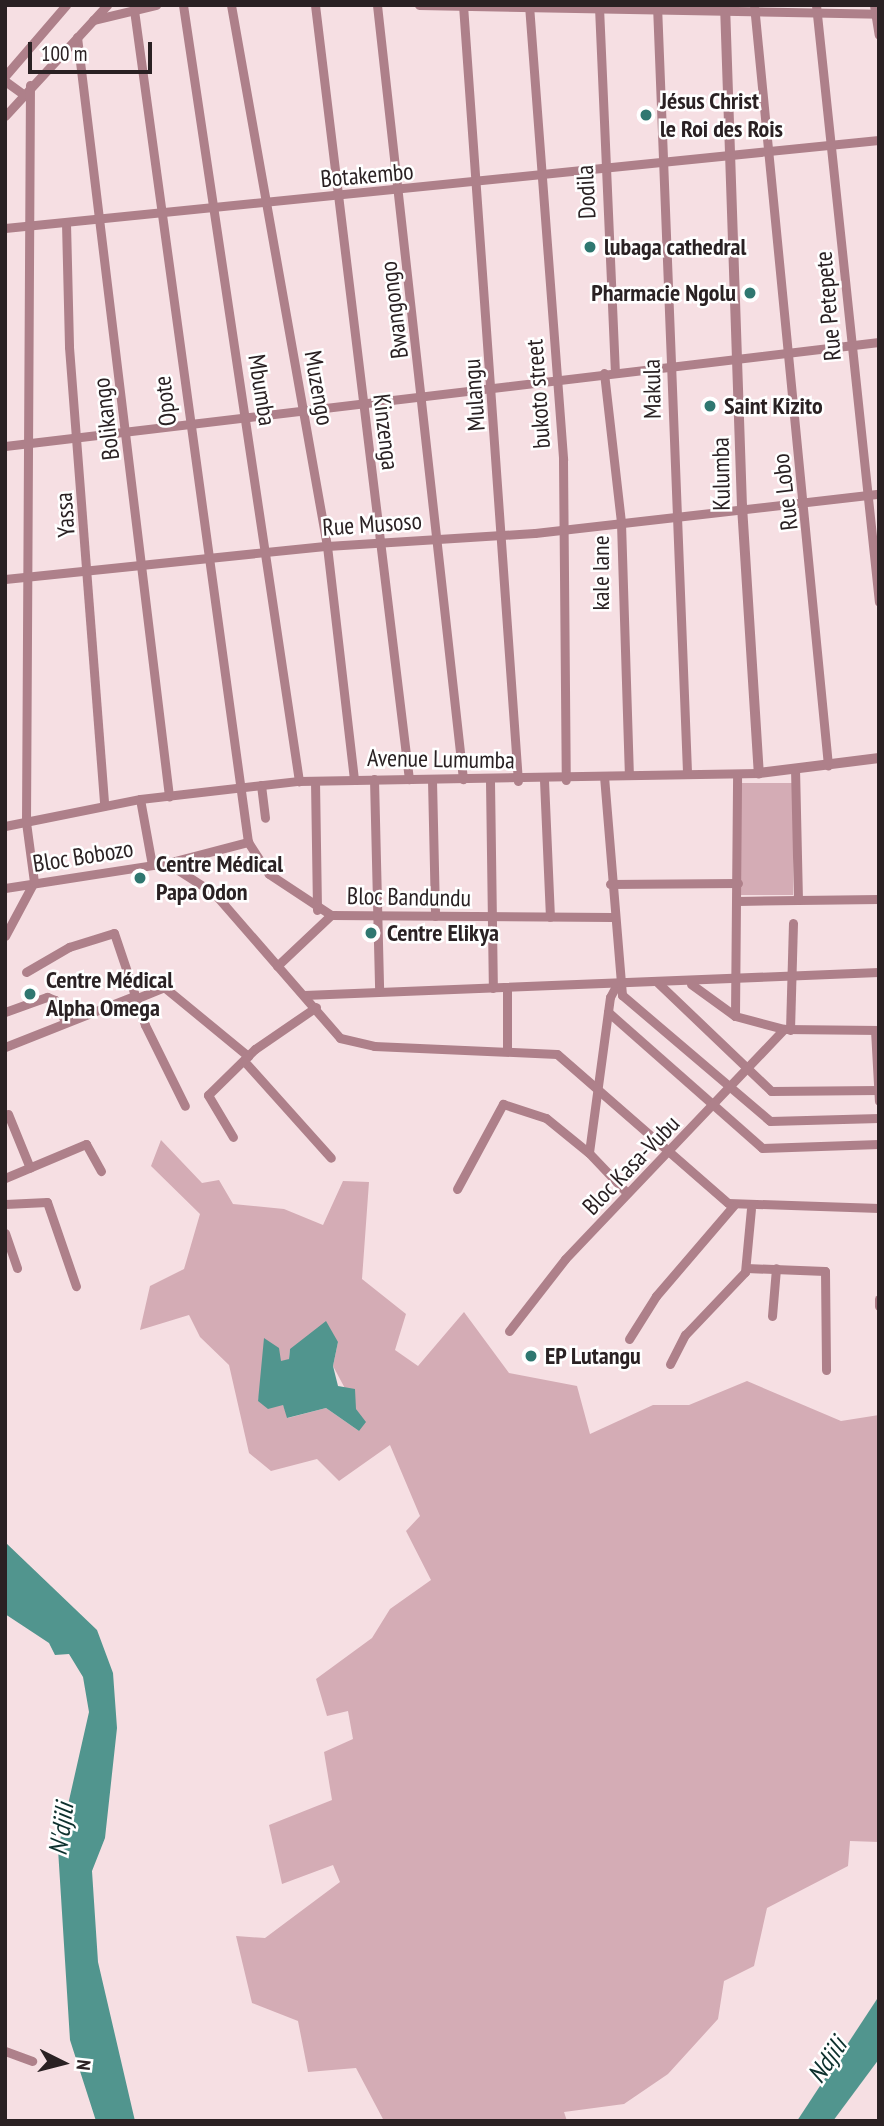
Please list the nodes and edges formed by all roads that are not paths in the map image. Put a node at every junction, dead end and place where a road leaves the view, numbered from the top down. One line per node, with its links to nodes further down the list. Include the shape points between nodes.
1 (66, 5): 21 (street)
2 (107, 5): 18 (street)
3 (156, 5): 16 (street)
4 (183, 5): 37 (street, Mbumba)
5 (231, 5): 36 (street, Muzengo)
6 (315, 5): 35 (street, Kinzenga)
7 (377, 5): 34 (street, Bwangongo)
8 (419, 5): 9 (street)
9 (463, 6): 10 (street); 33 (street, Mulangu)
10 (529, 6): 11 (street); 32 (street, bukoto street)
11 (599, 8): 13 (street); 31 (street, Dodila)
12 (754, 8): 14 (street); 15 (street); 28 (street, Rue Lobo)
13 (657, 9): 14 (street); 30 (street, Makula)
14 (726, 9): 29 (street, Kulumba)
15 (817, 9): 17 (street); 27 (street, Rue Petepete)
16 (134, 10): 18 (street); 38 (street, Opote)
17 (876, 11): 19 (street)
18 (92, 21): 20 (street)
19 (879, 35)
20 (77, 37): 23 (street); 39 (street, Bolikango)
21 (5, 76)
22 (5, 81): 24 (street)
23 (30, 85): 24 (street); 41 (street)
24 (23, 94): 25 (street)
25 (5, 116)
26 (879, 140): 27 (street, Botakembo)
27 (832, 145): 28 (street, Botakembo); 44 (street, Rue Petepete)
28 (768, 149): 29 (street, Botakembo); 45 (street, Rue Lobo)
29 (731, 154): 30 (street, Botakembo); 46 (street, Kulumba)
30 (663, 164): 31 (street, Botakembo); 47 (street, Makula)
31 (604, 169): 32 (street, Botakembo); 48 (street, Dodila)
32 (541, 174): 33 (street, Botakembo); 49 (street, bukoto street)
33 (477, 184): 34 (street, Botakembo); 50 (street, Mulangu)
34 (400, 191): 35 (street, Botakembo); 51 (street, Bwangongo)
35 (338, 198): 36 (street, Botakembo); 52 (street, Kinzenga)
36 (268, 202): 37 (street, Botakembo); 53 (street, Muzengo)
37 (214, 208): 38 (street, Botakembo); 54 (street, Mbumba)
38 (161, 214): 39 (street, Botakembo); 55 (street, Opote)
39 (100, 218): 40 (street, Botakembo); 56 (street, Bolikango)
40 (66, 223): 41 (street, Botakembo); 57 (street, Yassa)
41 (29, 225): 42 (street, Botakembo); 58 (street)
42 (5, 228)
43 (879, 342): 44 (street)
44 (850, 345): 45 (street); 61 (street, Rue Petepete)
45 (788, 351): 46 (street); 62 (street, Rue Lobo)
46 (738, 358): 47 (street); 63 (street, Kulumba)
47 (671, 368): 48 (street); 64 (street, Makula)
48 (610, 372): 49 (street); 65 (street, kale lane)
49 (556, 379): 50 (street); 66 (street, bukoto street)
50 (492, 386): 51 (street); 67 (street, Mulangu)
51 (423, 396): 52 (street); 68 (street, Bwangongo)
52 (362, 402): 53 (street); 69 (street, Kinzenga)
53 (303, 411): 54 (street); 70 (street, Muzengo)
54 (247, 419): 55 (street); 71 (street, Mbumba)
55 (187, 425): 56 (street); 72 (street, Opote)
56 (128, 435): 57 (street); 73 (street, Bolikango)
57 (79, 439): 58 (street); 74 (street, Yassa)
58 (28, 444): 59 (street); 75 (street)
59 (5, 446)
60 (879, 494): 61 (street, Rue Musoso)
61 (868, 495): 62 (street, Rue Musoso); 77 (street, Rue Petepete)
62 (806, 500): 63 (street, Rue Musoso); 79 (street, Rue Lobo)
63 (742, 506): 64 (street, Rue Musoso); 82 (street, Kulumba)
64 (678, 515): 65 (street, Rue Musoso); 81 (street, Makula)
65 (621, 523): 66 (street, Rue Musoso); 83 (street, kale lane)
66 (565, 529): 67 (street, Rue Musoso); 92 (street, bukoto street)
67 (503, 533): 68 (street, Rue Musoso); 96 (street, Mulangu)
68 (439, 539): 69 (street, Rue Musoso); 89 (street, Bwangongo)
69 (379, 544): 70 (street, Rue Musoso); 88 (street, Kinzenga)
70 (327, 546): 71 (street, Rue Musoso); 86 (street, Muzengo)
71 (264, 553): 72 (street, Rue Musoso); 93 (street, Mbumba)
72 (207, 558): 73 (street, Rue Musoso); 98 (street, Opote)
73 (142, 564): 74 (street, Rue Musoso); 99 (street, Bolikango)
74 (88, 571): 75 (street, Rue Musoso); 101 (street, Yassa)
75 (27, 578): 76 (street, Rue Musoso); 103 (street)
76 (5, 579)
77 (879, 603)
78 (879, 758): 79 (street, Avenue Lumumba)
79 (828, 765): 80 (street, Avenue Lumumba)
80 (796, 770): 82 (street, Avenue Lumumba); 113 (street)
81 (687, 772): 83 (street, Avenue Lumumba); 84 (street, Avenue Lumumba)
82 (759, 773): 84 (street, Avenue Lumumba)
83 (629, 775): 85 (street, Avenue Lumumba)
84 (737, 775): 109 (street)
85 (604, 776): 92 (street, Avenue Lumumba); 110 (street)
86 (354, 779): 87 (street, Avenue Lumumba); 94 (street, Avenue Lumumba)
87 (374, 779): 88 (street, Avenue Lumumba); 118 (street)
88 (410, 779): 90 (street, Avenue Lumumba)
89 (463, 779): 90 (street, Avenue Lumumba); 95 (street, Avenue Lumumba)
90 (432, 780): 117 (street)
91 (544, 780): 92 (street, Avenue Lumumba); 96 (street, Avenue Lumumba); 119 (street)
92 (566, 780)
93 (299, 781): 94 (street, Avenue Lumumba); 97 (street, Avenue Lumumba)
94 (315, 781): 115 (street)
95 (490, 781): 96 (street, Avenue Lumumba); 121 (street)
96 (518, 781)
97 (261, 785): 98 (street, Avenue Lumumba); 102 (street)
98 (240, 787): 99 (street, Avenue Lumumba); 105 (street, Bloc Bandundu)
99 (169, 796): 100 (street, Avenue Lumumba)
100 (139, 799): 101 (street, Avenue Lumumba); 107 (street)
101 (104, 806): 103 (street, Avenue Lumumba)
102 (265, 818)
103 (26, 822): 104 (street, Avenue Lumumba); 108 (street)
104 (5, 826)
105 (248, 842): 106 (street, Bloc Bobozo); 115 (street, Bloc Bandundu, via 270,874)
106 (167, 863): 107 (street, Bloc Bobozo); 124 (street, via 214,893)
107 (152, 865): 108 (street, Bloc Bobozo)
108 (34, 882): 111 (street, Bloc Bobozo); 123 (street)
109 (738, 883): 110 (street); 114 (street)
110 (610, 884): 120 (street)
111 (5, 888)
112 (879, 899): 113 (street)
113 (797, 900): 114 (street)
114 (738, 901): 128 (street)
115 (317, 909): 116 (street, Bloc Bandundu)
116 (331, 915): 118 (street, Bloc Bandundu); 124 (street)
117 (435, 916): 118 (street, Bloc Bandundu); 121 (street, Bloc Bandundu)
118 (378, 917): 134 (street)
119 (550, 917): 120 (street, Bloc Bandundu); 121 (street, Bloc Bandundu)
120 (612, 917): 130 (street)
121 (494, 919): 133 (street)
122 (793, 923): 127 (street)
123 (5, 936)
124 (277, 966): 135 (street)
125 (26, 972): 136 (street, via 69,947 114,933)
126 (879, 972): 127 (street)
127 (791, 973): 128 (street); 142 (street)
128 (736, 979): 131 (street); 140 (street)
129 (656, 981): 130 (street); 131 (street); 147 (street)
130 (617, 984): 132 (street); 139 (street); 149 (street, via 631,1003 638,1002)
131 (691, 984): 140 (street)
132 (507, 987): 133 (street); 145 (street)
133 (493, 988): 134 (street)
134 (379, 991): 135 (street)
135 (304, 995): 137 (street)
136 (134, 998): 141 (street); 146 (street, via 164,987); 152 (street)
137 (316, 1007): 145 (street, via 340,1038 374,1046); 146 (street)
138 (5, 1012): 141 (street, via 47,997 55,1000)
139 (608, 1012): 148 (street); 153 (street)
140 (735, 1016): 142 (street)
141 (65, 1021): 144 (street)
142 (787, 1029): 143 (street); 147 (street, Bloc Kasa-Vubu)
143 (877, 1030): 150 (street)
144 (5, 1047)
145 (507, 1049): 148 (street, via 557,1054)
146 (246, 1059): 156 (street, via 208,1095); 160 (street)
147 (750, 1068): 149 (street, Bloc Kasa-Vubu); 150 (street, via 775,1093)
148 (596, 1083): 158 (street); 159 (street)
149 (732, 1089): 153 (street, Bloc Kasa-Vubu); 155 (street, via 770,1121)
150 (878, 1090): 151 (street)
151 (879, 1101)
152 (186, 1106)
153 (715, 1109): 157 (street, via 762,1148); 158 (street, Bloc Kasa-Vubu)
154 (8, 1114): 161 (street)
155 (879, 1118)
156 (233, 1137)
157 (879, 1144)
158 (667, 1149): 165 (street, Bloc Kasa-Vubu); 167 (street)
159 (589, 1153): 164 (street, via 546,1118 503,1104); 165 (street)
160 (331, 1158)
161 (30, 1168): 162 (street, via 86,1144); 163 (street)
162 (101, 1171)
163 (5, 1178)
164 (457, 1189)
165 (626, 1192): 178 (street, Bloc Kasa-Vubu)
166 (5, 1204): 174 (street, via 47,1202)
167 (734, 1205): 169 (street); 179 (street, via 656,1296)
168 (879, 1208): 169 (street)
169 (751, 1209): 172 (street)
170 (5, 1233): 171 (street)
171 (17, 1268)
172 (746, 1268): 173 (street); 180 (street, via 685,1335)
173 (776, 1268): 177 (street); 181 (street, via 825,1271)
174 (76, 1286)
175 (879, 1299): 176 (street)
176 (878, 1306)
177 (772, 1315)
178 (509, 1331)
179 (629, 1339)
180 (670, 1364)
181 (826, 1370)
182 (5, 2051): 183 (street)
183 (32, 2061)

